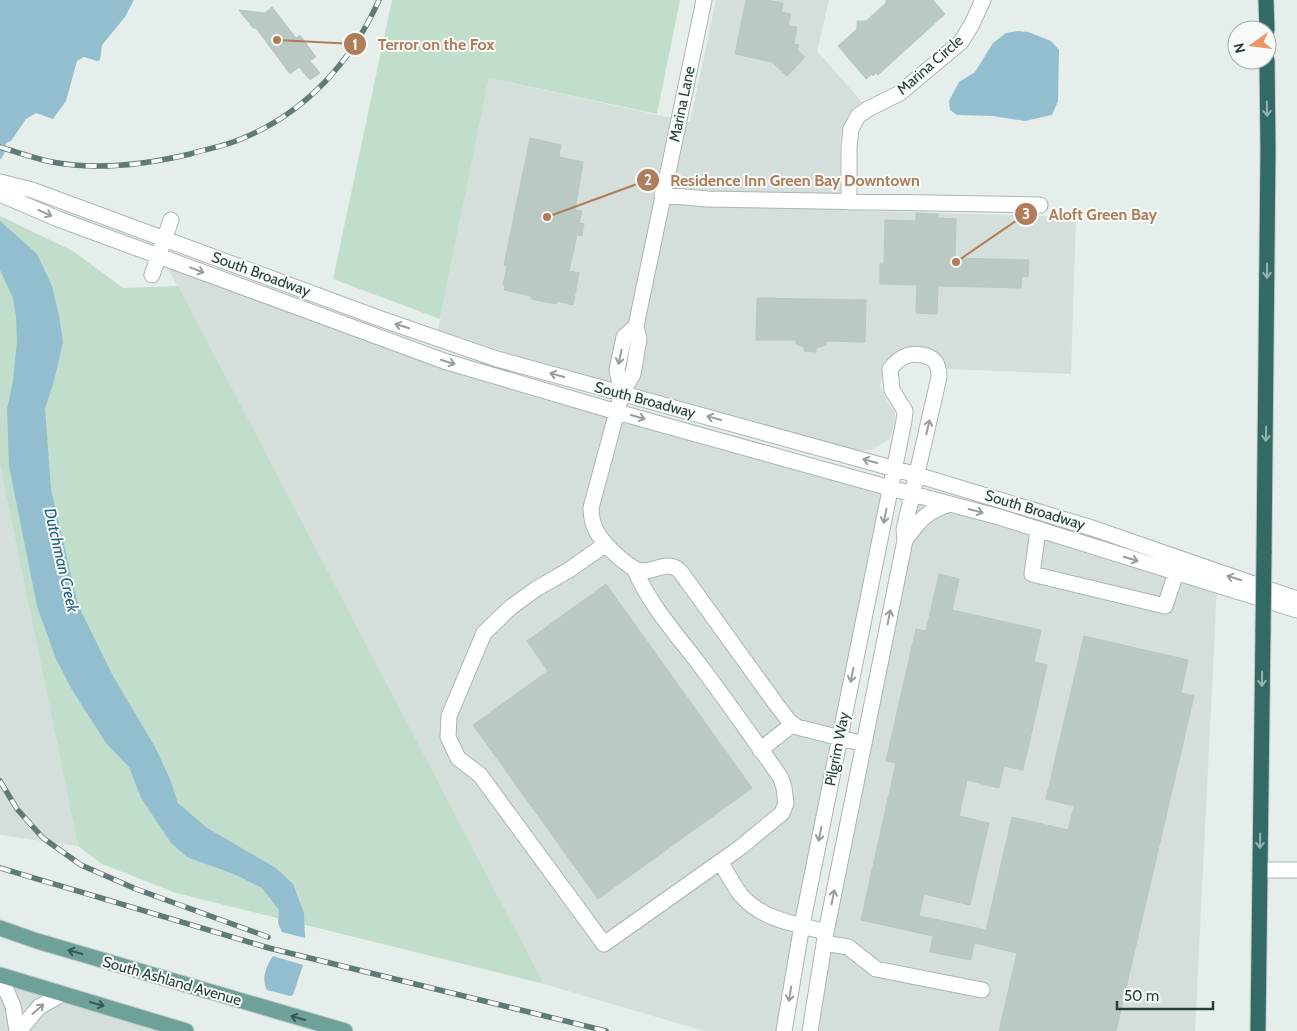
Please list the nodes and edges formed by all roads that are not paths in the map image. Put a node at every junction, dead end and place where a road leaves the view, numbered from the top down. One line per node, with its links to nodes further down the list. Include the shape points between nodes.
1 (704, 0): 8 (street, Marina Lane)
2 (983, 0): 9 (street, Marina Circle, via 961,42 900,94 858,116 851,129 849,147)
3 (1266, 0): 4 (highway)
4 (1266, 20)
5 (1267, 70): 34 (highway, one-way to 34, bridge)
6 (0, 182): 12 (street, South Broadway, via 32,190)
7 (0, 194): 13 (street, South Broadway, one-way to 13)
8 (662, 195): 9 (street); 15 (street, Marina Lane, via 636,326 624,337 617,370)
9 (849, 202): 10 (street)
10 (1040, 205)
11 (171, 220): 12 (street)
12 (164, 238): 13 (street); 15 (street, South Broadway, one-way to 12, via 497,359 381,320)
13 (158, 255): 14 (street); 16 (street, South Broadway, one-way to 16, via 444,361)
14 (152, 275)
15 (622, 393): 16 (street, Marina Lane); 17 (street, South Broadway, one-way to 15)
16 (617, 412): 19 (street, South Broadway, one-way to 19); 24 (street, Marina Lane, via 591,508 593,525)
17 (894, 468): 18 (street, South Broadway); 18 (street, Pilgrim Way, one-way to 17, via 939,377 939,369 930,356 906,355 890,368 892,390 904,411); 19 (street, Pilgrim Way)
18 (917, 475): 20 (street, Pilgrim Way); 27 (street, South Broadway, one-way to 18, via 1092,528)
19 (890, 488): 20 (street, South Broadway); 30 (street, Pilgrim Way, one-way to 30)
20 (912, 494): 21 (street, South Broadway); 23 (street, Pilgrim Way)
21 (950, 504): 22 (street, South Broadway, one-way to 22); 23 (street, via 927,514)
22 (1038, 530): 26 (street, South Broadway, one-way to 26); 26 (street, via 1032,574 1165,606)
23 (905, 540): 31 (street, Pilgrim Way, one-way to 23)
24 (606, 544): 25 (street, Marina Lane); 33 (street, via 511,607 484,633 449,716 448,737 458,758 480,775 604,944)
25 (635, 570): 29 (street, via 674,566 680,571); 32 (street, via 652,602)
26 (1176, 573): 28 (street, South Broadway)
27 (1297, 599)
28 (1297, 610)
29 (793, 724): 30 (street); 32 (street)
30 (840, 738): 31 (street); 36 (street, Pilgrim Way, one-way to 36)
31 (864, 744): 38 (street, Pilgrim Way, one-way to 31)
32 (760, 750): 33 (street, via 781,778 786,803 782,813)
33 (720, 862): 36 (street, via 741,895 757,909 776,919)
34 (1260, 870): 35 (street); 47 (highway)
35 (1297, 870)
36 (802, 925): 38 (street); 45 (street, Pilgrim Way, one-way to 45)
37 (0, 928): 44 (main road, South Ashland Avenue, one-way to 37)
38 (825, 937): 40 (street, via 848,947 876,969); 46 (street, Pilgrim Way)
39 (0, 976): 41 (main road); 42 (street, via 13,1006)
40 (982, 990)
41 (62, 994): 42 (street, one-way to 41, via 39,1008); 43 (main road, one-way to 43)
42 (18, 1031)
43 (186, 1031)
44 (345, 1031)
45 (784, 1031)
46 (810, 1031)
47 (1258, 1031)

